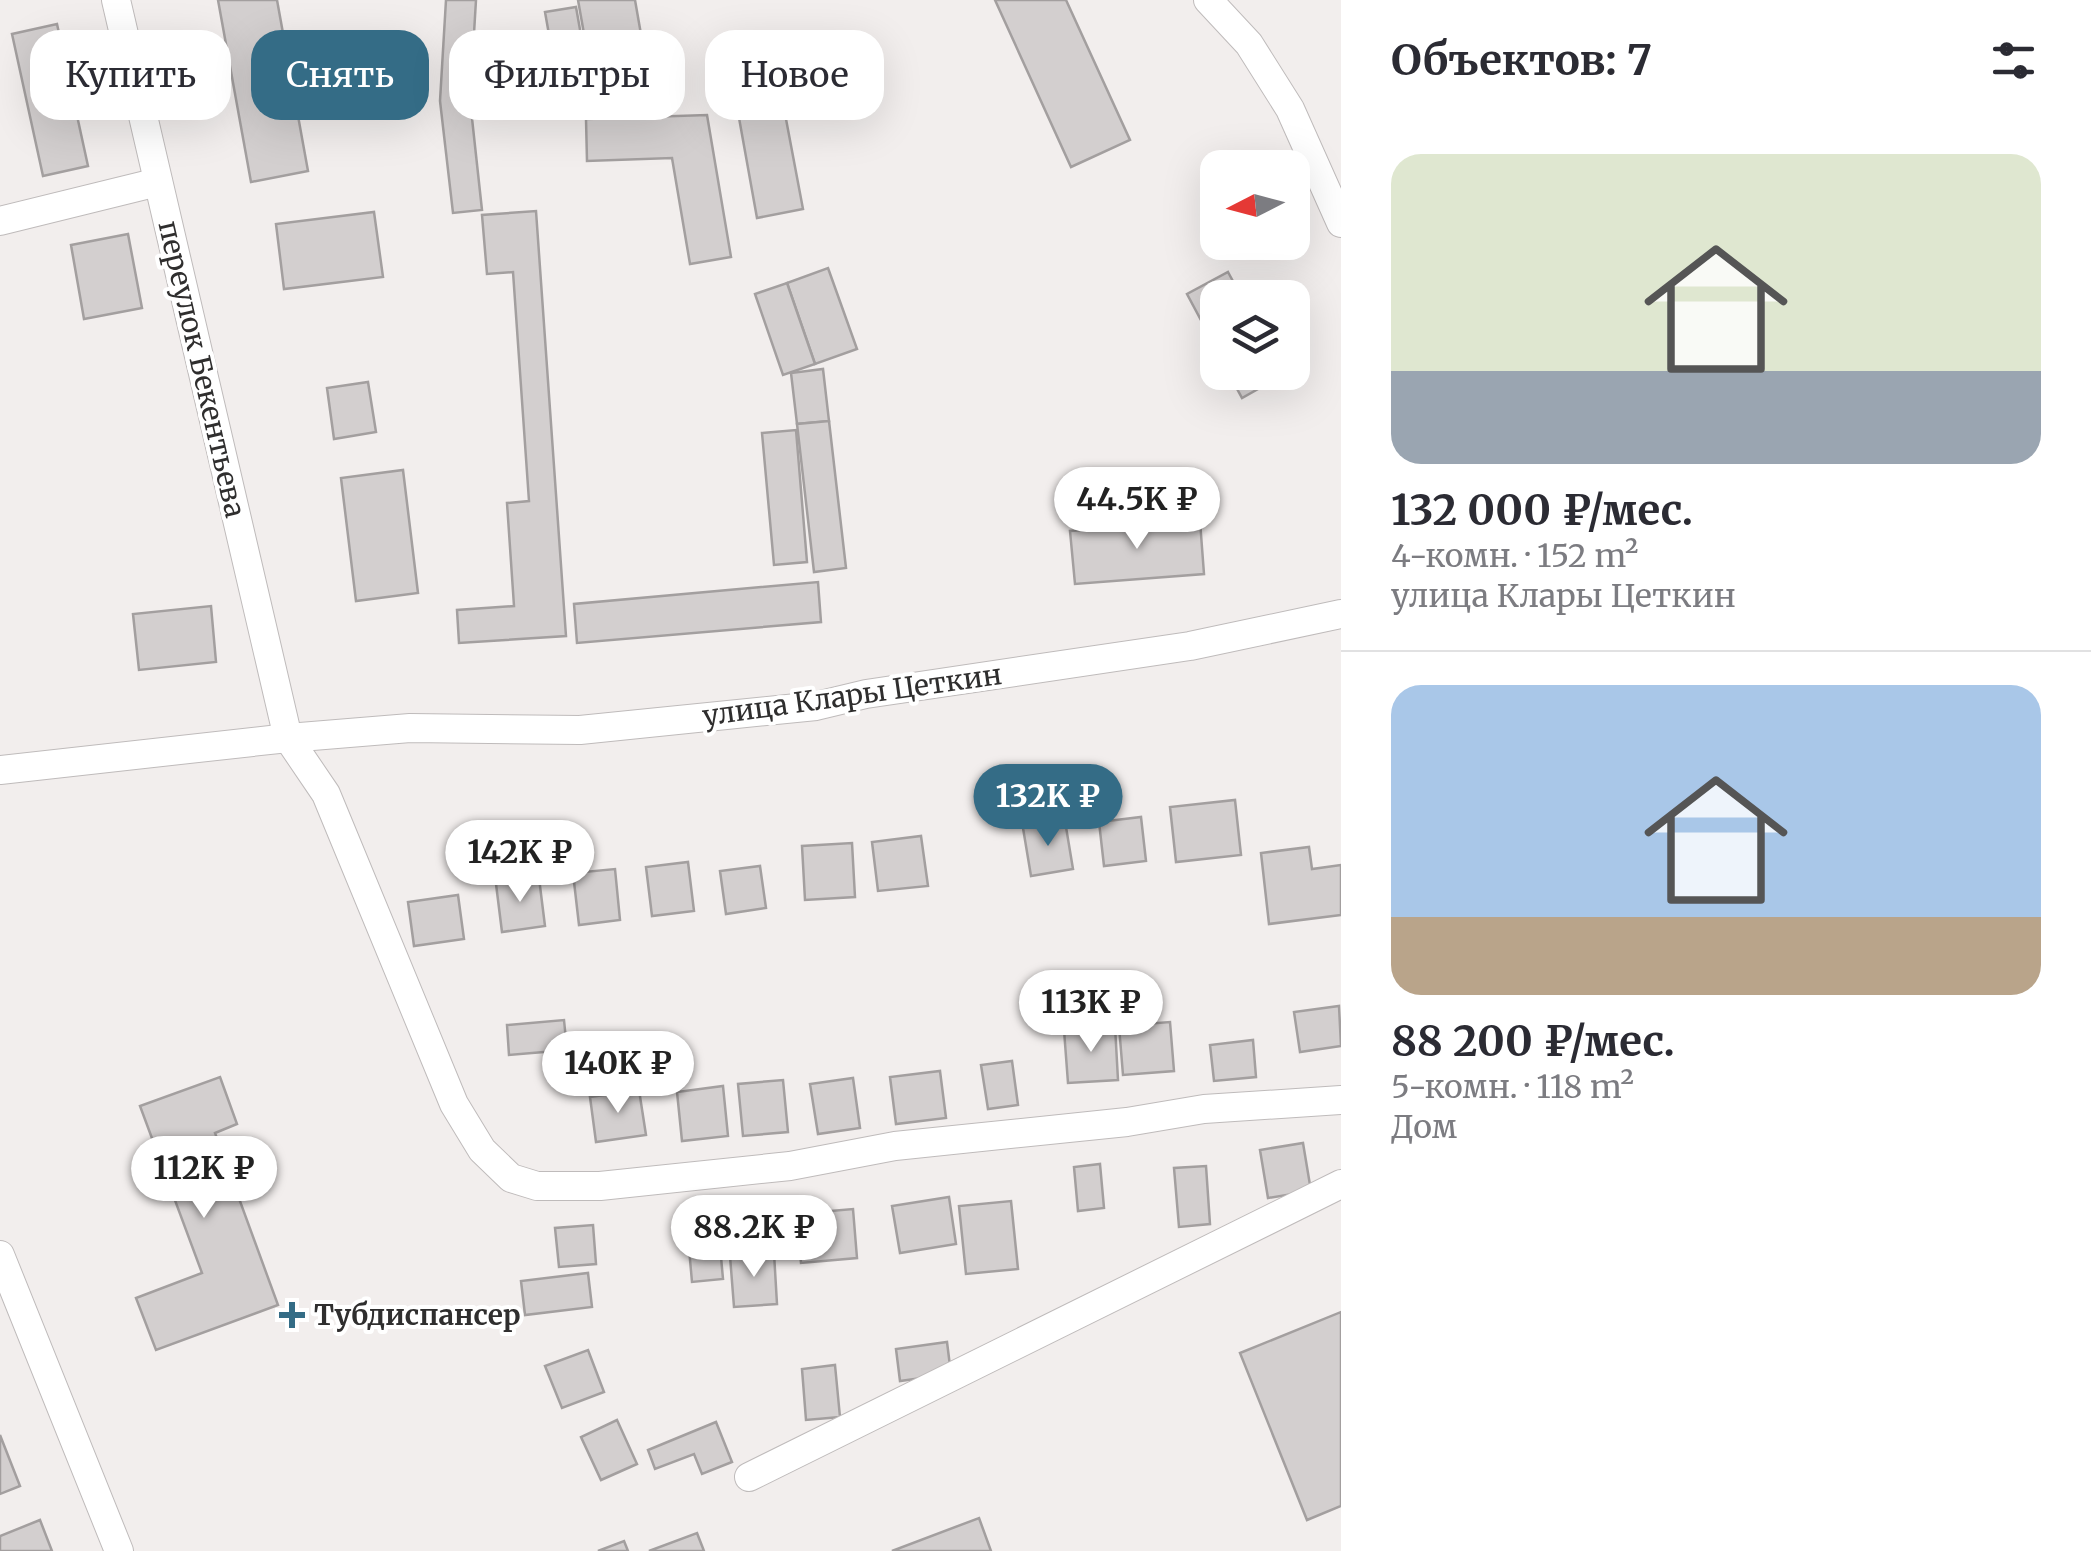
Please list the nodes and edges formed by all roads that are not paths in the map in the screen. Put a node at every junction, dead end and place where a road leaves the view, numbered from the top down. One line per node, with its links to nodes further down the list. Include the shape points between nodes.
1 (116, 0): 3 (street, переулок Бекентьева)
2 (1208, 0): 5 (street, via 1249,44 1290,109)
3 (158, 182): 4 (street); 7 (street, переулок Бекентьева)
4 (0, 221)
5 (1341, 223)
6 (1341, 614): 7 (street, улица Клары Цеткин, via 1190,646 816,706 580,730 410,728)
7 (288, 738): 8 (street, улица Клары Цеткин); 9 (street, via 326,794 454,1104 482,1150 511,1178 537,1186 600,1186 1204,1109)
8 (0, 770)
9 (1341, 1100)
10 (1341, 1184): 13 (street)
11 (0, 1255): 12 (street)
12 (8, 1301): 14 (street)
13 (749, 1477)
14 (119, 1551)

